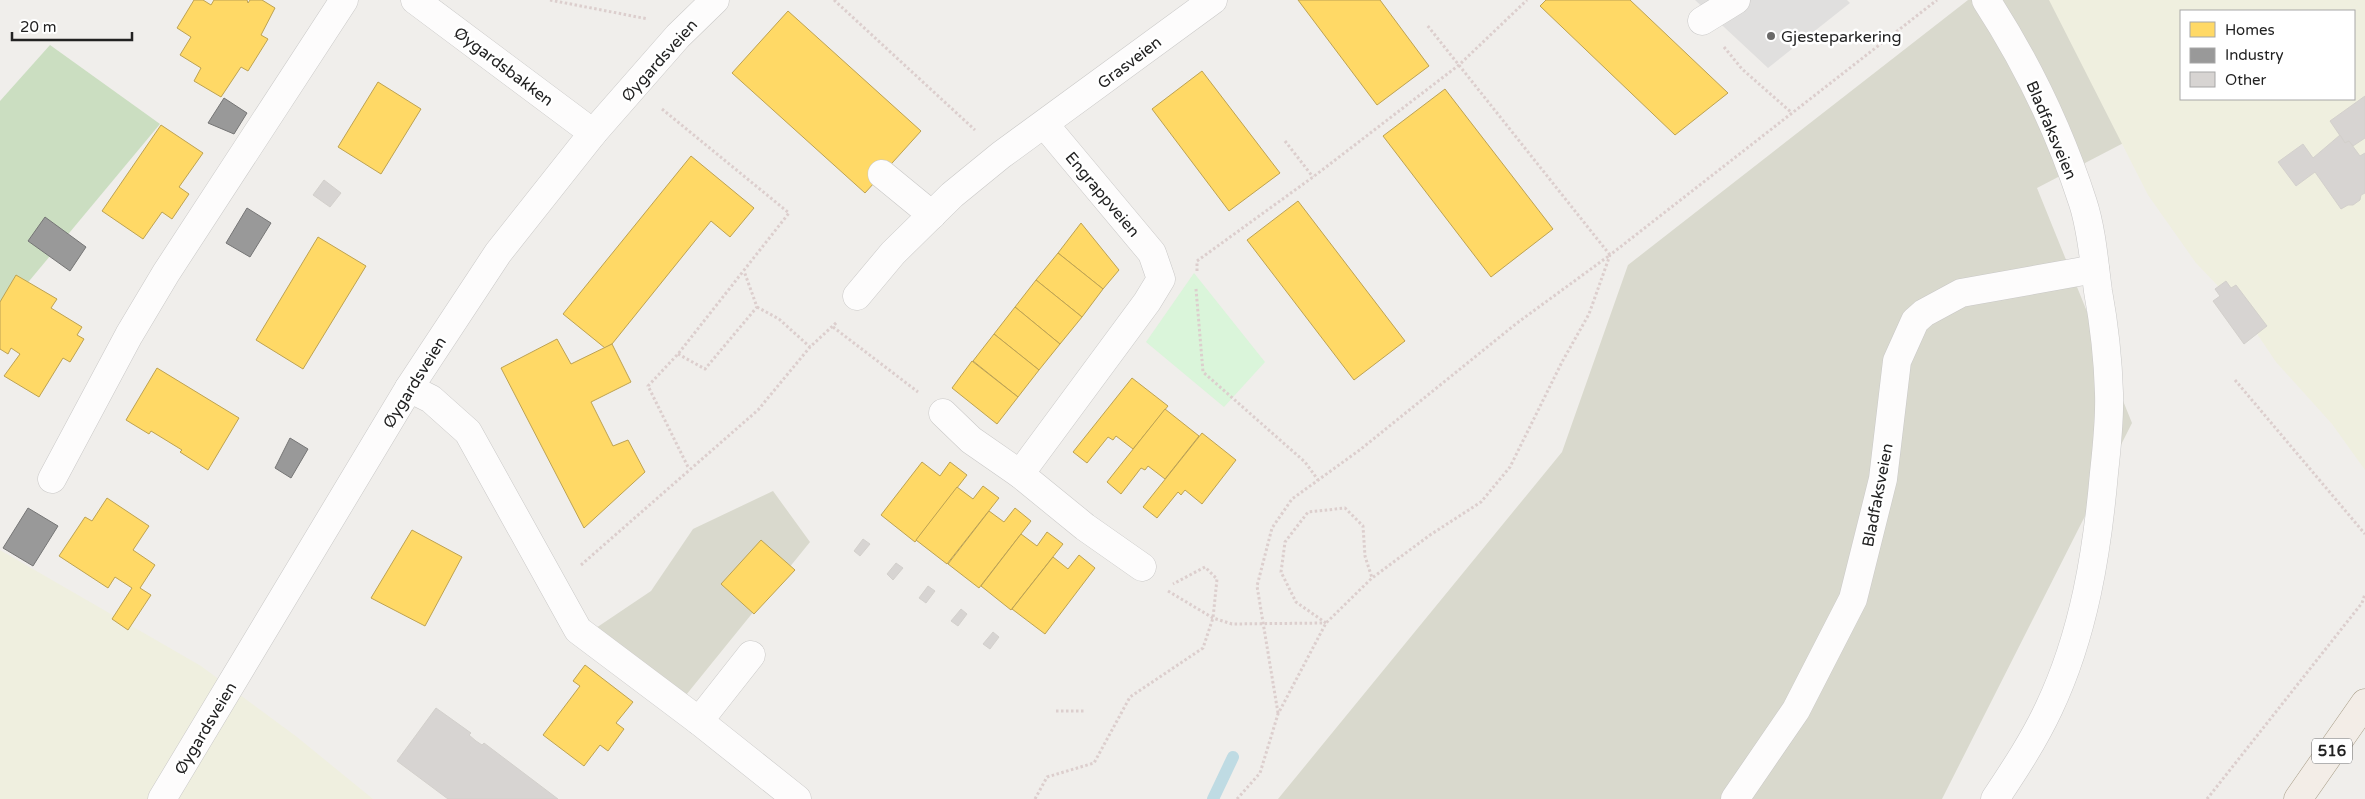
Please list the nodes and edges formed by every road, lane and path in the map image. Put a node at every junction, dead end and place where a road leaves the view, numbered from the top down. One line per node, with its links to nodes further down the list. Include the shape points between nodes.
1 (344, 0): 41 (street, via 166,274 129,335)
2 (415, 0): 19 (street, Øygardsbakken)
3 (550, 0): 11 (path)
4 (715, 0): 19 (street, Øygardsveien, via 678,36)
5 (834, 0): 21 (path)
6 (1213, 0): 18 (street, Grasveien)
7 (1527, 0): 14 (path)
8 (1736, 0): 12 (street)
9 (1937, 0): 17 (path)
10 (1986, 0): 26 (street, Bladfaksveien, via 2011,38 2051,120 2083,205)
11 (656, 20)
12 (1702, 20)
13 (1427, 24): 14 (path)
14 (1459, 65): 23 (path); 25 (path)
15 (1742, 69): 17 (path)
16 (661, 108): 27 (path, via 789,213)
17 (1792, 113): 25 (path)
18 (1045, 125): 21 (street); 29 (street, Engrappveien, via 1152,253)
19 (593, 133): 36 (street, Øygardsveien, via 498,253)
20 (1284, 141): 23 (path)
21 (1001, 155): 24 (street)
22 (882, 174): 24 (street)
23 (1313, 177): 28 (path, via 1197,261)
24 (932, 215): 30 (street, via 893,253)
25 (1610, 255): 42 (path); 45 (path, via 1588,314 1510,467 1481,502)
26 (2095, 269): 61 (street, Bladfaksveien, via 1961,294 1924,313 1915,322 1897,361 1883,479 1853,599 1796,710); 62 (street, Bladfaksveien, via 2102,314 2109,419 2100,522 2087,595 2066,667 2050,707 2029,748)
27 (744, 271): 31 (path); 34 (path)
28 (1196, 278)
29 (1161, 280): 40 (street); 42 (path, via 1196,287 1203,372 1305,462)
30 (857, 296): 32 (path)
31 (757, 307): 33 (path, via 779,320); 34 (path, via 705,369)
32 (833, 327): 33 (path); 37 (path)
33 (810, 347): 39 (path, via 758,410)
34 (678, 354): 39 (path, via 648,386)
35 (2236, 380): 43 (path)
36 (409, 388): 46 (street, via 431,399 468,432); 57 (street, Øygardsveien)
37 (922, 396)
38 (943, 413): 40 (street, via 971,440)
39 (689, 469): 46 (path)
40 (1020, 474): 44 (street, via 1085,527)
41 (52, 479)
42 (1318, 480): 49 (path, via 1292,499 1272,528 1257,586)
43 (2365, 534)
44 (1142, 567)
45 (1372, 578): 50 (path); 50 (path, via 1365,556 1363,526 1345,508 1308,512 1285,542 1282,572 1296,602)
46 (555, 589): 56 (street, via 578,630)
47 (2365, 594): 63 (path, via 2362,603)
48 (1213, 618): 48 (path, via 1218,579 1205,567 1164,589); 49 (path, via 1232,624); 59 (path, via 1203,648 1130,696 1094,762 1047,777)
49 (1262, 623): 50 (path); 55 (path)
50 (1326, 623): 55 (path)
51 (751, 655): 56 (street)
52 (2365, 703): 64 (main road, 516)
53 (1056, 710): 54 (path)
54 (1084, 710)
55 (1278, 714): 60 (path, via 1260,773)
56 (699, 721): 58 (street)
57 (162, 799)
58 (797, 799)
59 (1035, 799)
60 (1237, 799)
61 (1736, 799)
62 (1995, 799)
63 (2207, 799)
64 (2298, 799)

